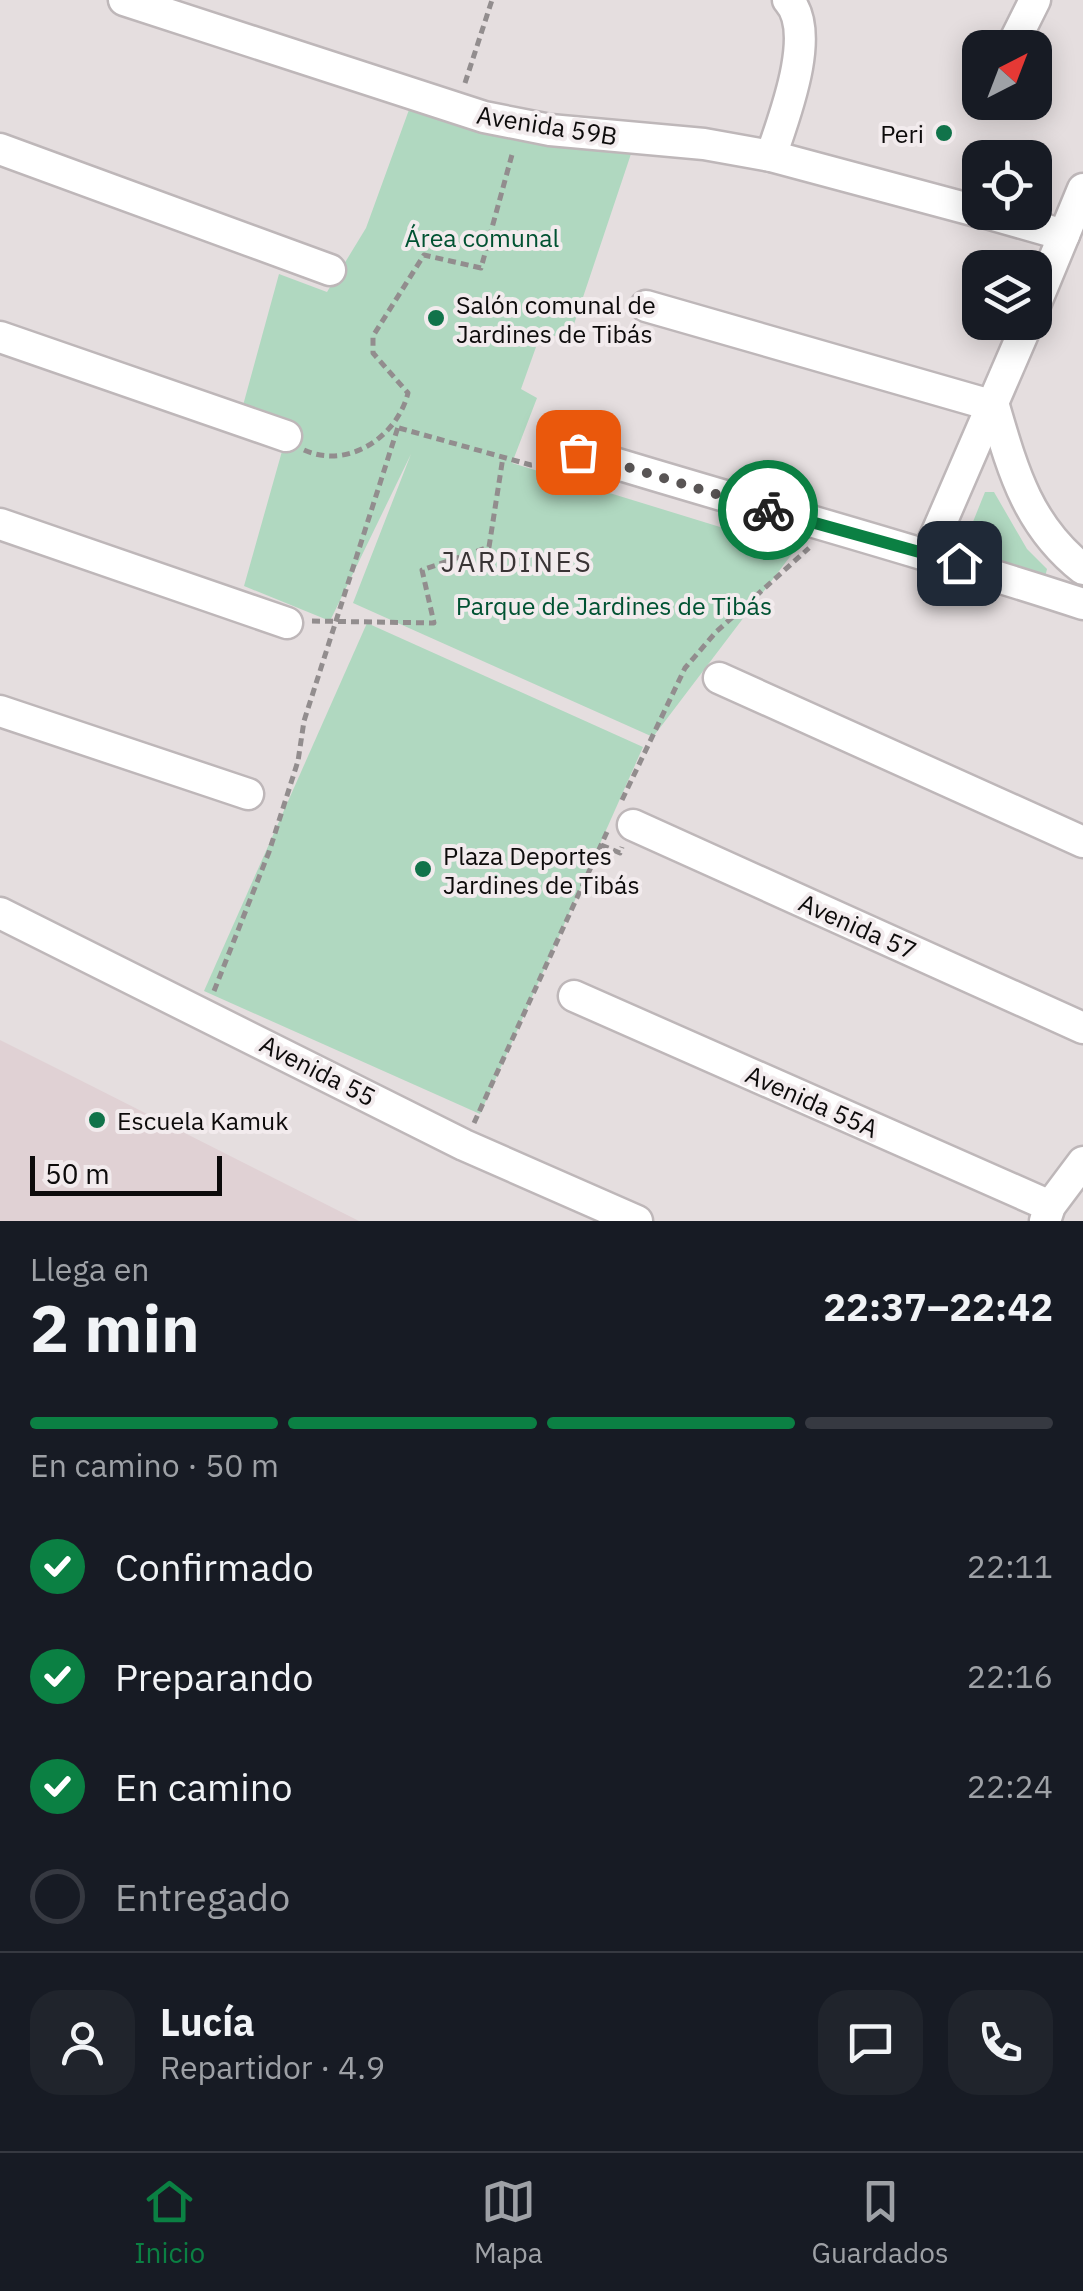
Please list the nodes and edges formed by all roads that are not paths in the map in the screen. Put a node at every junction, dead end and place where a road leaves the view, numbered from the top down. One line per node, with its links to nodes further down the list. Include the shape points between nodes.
1 (124, 0): 6 (street, Avenida 59B, via 457,109 550,130)
2 (1035, 0): 4 (street)
3 (791, 2): 6 (street, via 800,29 792,95)
4 (1020, 30)
5 (0, 148): 12 (street)
6 (771, 156): 8 (street, Avenida 59B)
7 (1083, 189): 10 (street)
8 (962, 207)
9 (1046, 230): 10 (street, Avenida 59B)
10 (1064, 235): 11 (street)
11 (1052, 264)
12 (330, 270)
13 (646, 306): 16 (street)
14 (0, 337): 17 (street)
15 (1021, 340): 16 (street)
16 (994, 406): 20 (street); 21 (street, via 1034,520)
17 (286, 436)
18 (578, 452): 20 (street)
19 (0, 524): 23 (street)
20 (928, 553): 22 (street)
21 (1083, 570)
22 (1083, 604)
23 (287, 623)
24 (719, 678): 28 (street)
25 (0, 711): 26 (street)
26 (248, 794)
27 (632, 825): 31 (street, Avenida 57)
28 (1083, 842)
29 (0, 914): 34 (street, Avenida 55, via 464,1144)
30 (574, 996): 33 (street, Avenida 55A)
31 (1083, 1028)
32 (1083, 1162): 33 (street)
33 (1048, 1213)
34 (637, 1221)

